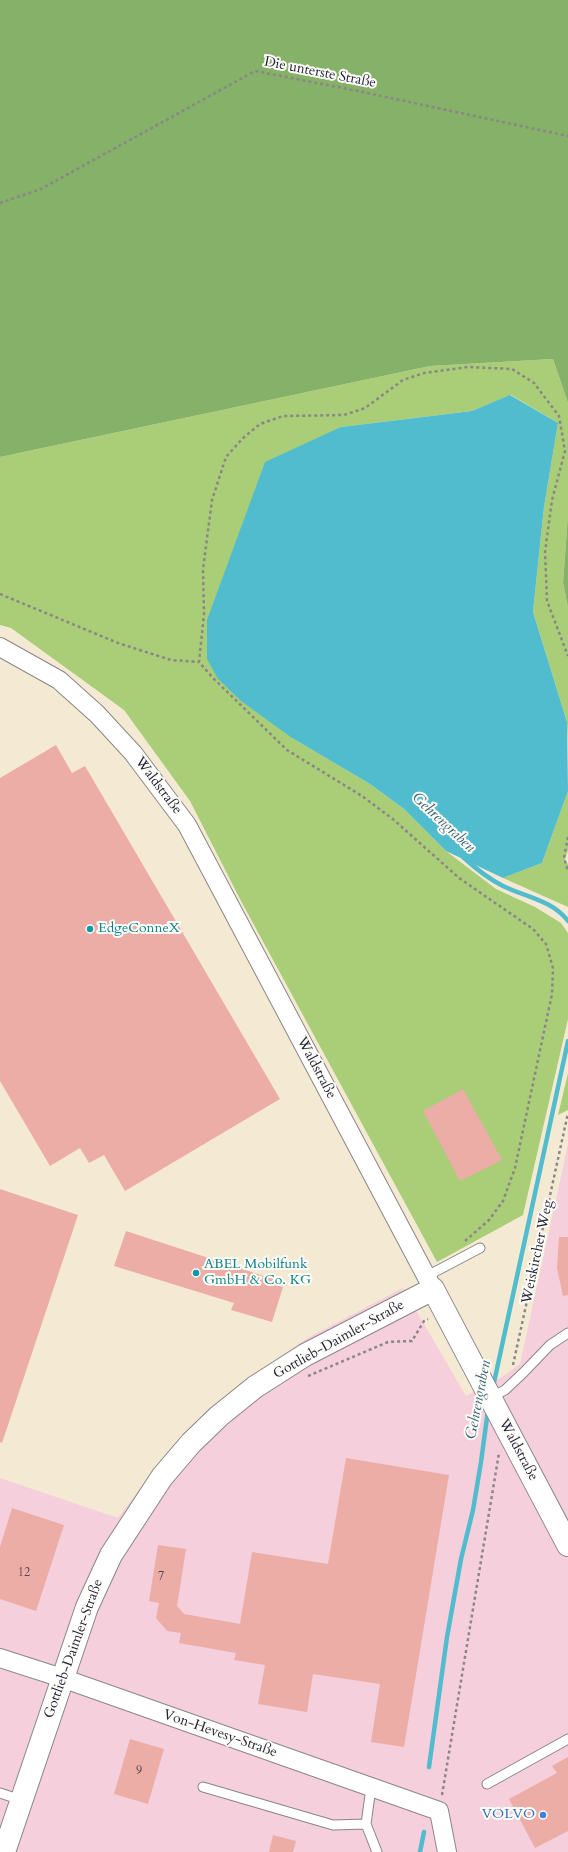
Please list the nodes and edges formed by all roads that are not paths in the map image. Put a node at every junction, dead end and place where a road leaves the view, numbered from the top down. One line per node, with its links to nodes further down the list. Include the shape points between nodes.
1 (0, 647): 3 (street, Waldstraße, via 59,680 98,714 134,753 187,824)
2 (480, 1248): 3 (lane, via 460,1259)
3 (430, 1282): 5 (street, Waldstraße); 8 (street, Gottlieb-Daimler-Straße, via 255,1386 191,1443 162,1477 111,1555 87,1607)
4 (568, 1333): 5 (lane, via 550,1345 524,1372)
5 (495, 1396): 6 (street, Waldstraße, via 515,1445)
6 (568, 1543)
7 (0, 1658): 8 (street, Von-Hevesy-Straße)
8 (62, 1678): 12 (street, Von-Hevesy-Straße); 14 (street, Gottlieb-Daimler-Straße)
9 (568, 1739): 10 (lane)
10 (486, 1784)
11 (203, 1787): 15 (lane, via 333,1825)
12 (372, 1787): 15 (lane); 18 (street, Von-Hevesy-Straße, via 439,1811)
13 (0, 1793): 14 (lane)
14 (21, 1800): 16 (street, Gottlieb-Daimler-Straße)
15 (366, 1824): 17 (lane)
16 (4, 1852)
17 (378, 1852)
18 (447, 1852)

